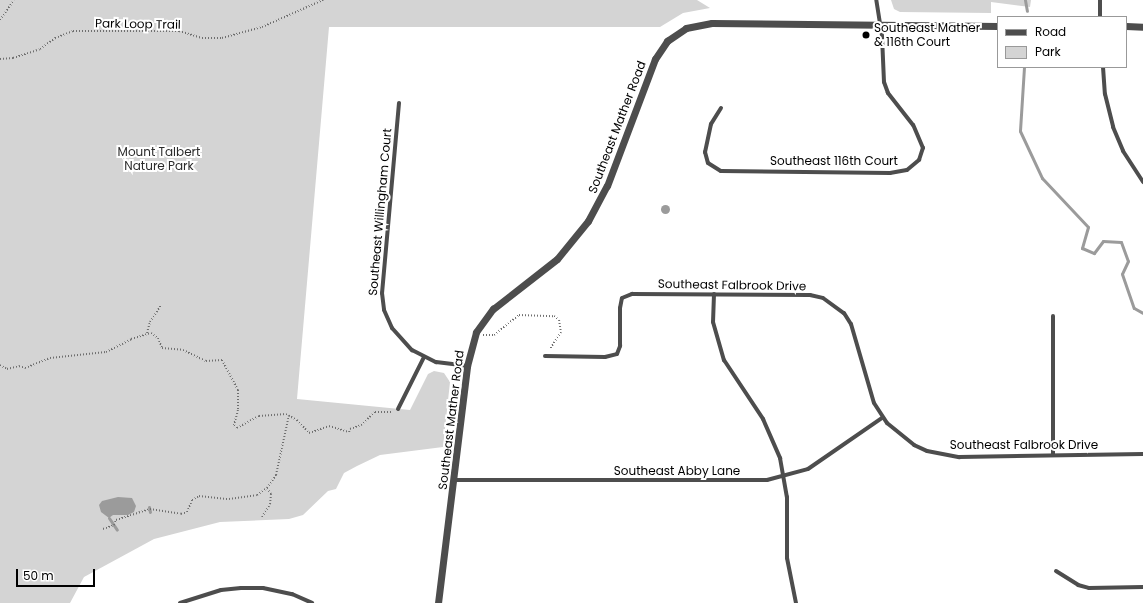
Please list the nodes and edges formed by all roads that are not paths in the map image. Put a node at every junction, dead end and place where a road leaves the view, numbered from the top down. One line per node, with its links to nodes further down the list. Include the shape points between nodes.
1 (876, 0): 4 (street, Southeast 116th Court)
2 (1100, 0): 3 (street)
3 (1100, 16)
4 (880, 26): 5 (street, Southeast Mather Road); 10 (street, Southeast 116th Court, via 884,82 888,93 913,124 923,148 919,160 907,170 890,173 721,171 708,163 705,152 711,124); 16 (street, Southeast Mather Road, via 712,23 694,25 671,37 656,59 608,186 588,221 557,259 493,309 476,332)
5 (997, 26)
6 (1127, 26): 7 (street)
7 (1143, 26)
8 (1103, 68): 11 (street, via 1105,94 1113,128 1123,151)
9 (399, 103): 15 (street, Southeast Willingham Court, via 382,293 384,310 392,328 404,344)
10 (721, 108)
11 (1143, 182)
12 (714, 294): 14 (street, Southeast Falbrook Drive, via 632,294 622,298 620,346 617,354 605,357); 18 (street, Southeast Falbrook Drive, via 810,295 835,304 851,324 870,393); 21 (street, via 713,322 724,360 773,438)
13 (1053, 316): 20 (street)
14 (545, 356)
15 (424, 357): 16 (street, Southeast Willingham Court, via 436,362); 17 (street)
16 (467, 366): 22 (street, Southeast Mather Road)
17 (398, 409)
18 (882, 418): 20 (street, Southeast Falbrook Drive, via 914,445 943,455); 21 (street, Southeast Abby Lane, via 825,459)
19 (1143, 454): 20 (street, Southeast Falbrook Drive)
20 (1053, 455)
21 (785, 477): 22 (street, Southeast Abby Lane, via 745,482); 28 (street, via 787,558)
22 (454, 480): 27 (street, Southeast Mather Road)
23 (1056, 571): 24 (street, via 1078,585 1089,588)
24 (1143, 587)
25 (180, 603): 26 (street, via 221,590 263,588 292,594)
26 (312, 603)
27 (438, 603)
28 (796, 603)

